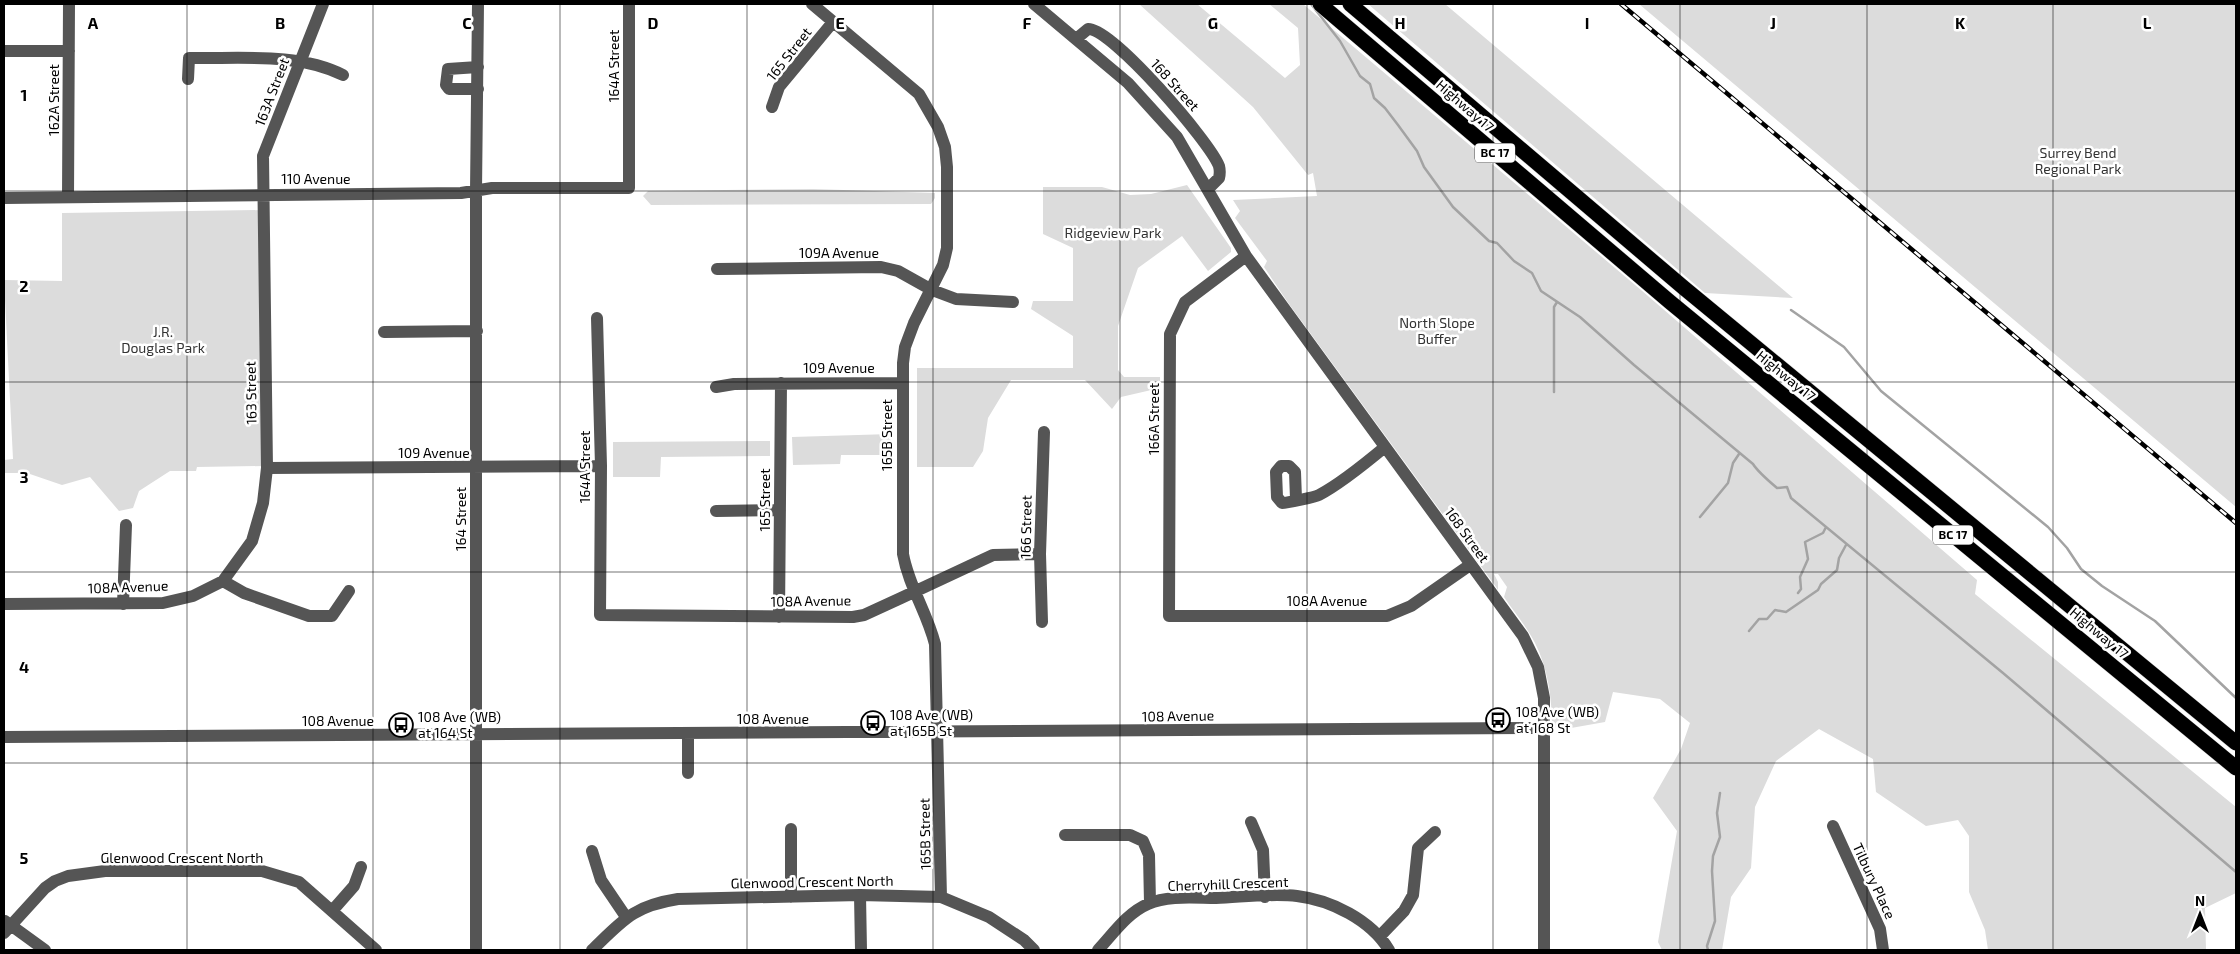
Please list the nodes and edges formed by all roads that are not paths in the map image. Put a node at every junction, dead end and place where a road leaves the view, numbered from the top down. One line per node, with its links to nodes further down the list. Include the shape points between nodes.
1 (69, 4): 12 (street, 162A Street)
2 (323, 4): 13 (street, 163A Street)
3 (478, 4): 14 (street, 164 Street)
4 (629, 4): 19 (street, 164A Street)
5 (812, 4): 9 (street, 165B Street)
6 (1034, 4): 10 (street, 168 Street)
7 (1320, 4): 61 (highway, Highway 17 / BC 17, via 1670,302)
8 (1350, 4): 60 (highway, Highway 17 / BC 17, via 1684,288)
9 (833, 22): 18 (street, 165 Street, via 779,87); 27 (street, 165B Street, via 919,94 938,127 947,166 947,248)
10 (1076, 39): 20 (street, 168 Street, via 1128,83 1178,137); 20 (street, 168 Street, via 1088,30 1097,31 1170,99 1218,164 1219,178)
11 (4, 51): 12 (street)
12 (69, 51): 23 (street, 162A Street)
13 (300, 60): 15 (street); 16 (street, via 189,58); 22 (street, 163A Street, via 263,156)
14 (478, 68): 17 (street, 164 Street); 17 (street, via 448,69 446,85 449,88)
15 (343, 75)
16 (188, 79)
17 (478, 89): 21 (street, 164 Street)
18 (772, 107)
19 (629, 188): 21 (street, 110 Avenue, via 492,188)
20 (1208, 189): 25 (street, 168 Street)
21 (476, 191): 22 (street, 110 Avenue); 30 (street, 164 Street)
22 (263, 194): 23 (street, 110 Avenue); 38 (street, 163 Street)
23 (68, 197): 24 (street, 110 Avenue)
24 (4, 198)
25 (1246, 256): 36 (street, 168 Street); 52 (street, 166A Street, via 1185,302 1170,334)
26 (717, 269): 27 (street, 109A Avenue, via 881,267 898,271)
27 (932, 290): 28 (street, 109A Avenue, via 956,299); 32 (street, 165B Street, via 905,347)
28 (1014, 302)
29 (597, 318): 37 (street, 164A Street)
30 (477, 331): 31 (street); 39 (street, 164 Street)
31 (384, 332)
32 (902, 382): 33 (street, 109 Avenue); 48 (street, 165B Street, via 902,540 906,575)
33 (781, 383): 34 (street, 109 Avenue); 41 (street, 165 Street)
34 (716, 387)
35 (1044, 432): 44 (street, 166 Street)
36 (1385, 447): 40 (street, via 1318,496); 45 (street, 168 Street)
37 (601, 466): 39 (street, 109 Avenue); 51 (street, 164A Street)
38 (267, 468): 39 (street, 109 Avenue); 46 (street, 163 Street, via 263,503 252,541)
39 (476, 468): 57 (street, 164 Street)
40 (1296, 499)
41 (780, 510): 42 (street); 53 (street, 165 Street)
42 (716, 511)
43 (126, 525): 50 (street)
44 (1040, 554): 48 (street, 108A Avenue, via 993,555); 54 (street, 166 Street)
45 (1470, 565): 52 (street, 108A Avenue, via 1411,606 1387,616); 55 (street, 168 Street, via 1523,636 1538,668 1544,698)
46 (223, 580): 47 (street, via 244,593 309,616 332,616); 50 (street, 108A Avenue, via 178,600)
47 (349, 591)
48 (914, 592): 53 (street, 108A Avenue, via 864,615); 56 (street, 165B Street, via 935,644)
49 (4, 604): 50 (street, 108A Avenue)
50 (123, 604)
51 (600, 615): 53 (street, 108A Avenue)
52 (1169, 616)
53 (779, 617)
54 (1042, 622)
55 (1543, 728): 56 (street, 108 Avenue); 87 (street, 168 Street)
56 (938, 733): 58 (street, 108 Avenue); 72 (street, 165B Street)
57 (475, 735): 58 (street, 108 Avenue); 59 (street, 108 Avenue); 81 (street, 164 Street)
58 (688, 735): 62 (street)
59 (4, 737)
60 (2236, 743)
61 (2236, 768)
62 (688, 773)
63 (1251, 822): 73 (street, via 1263,850)
64 (1833, 826): 88 (street, Tilbury Place, via 1880,929)
65 (791, 828): 71 (street)
66 (1435, 832): 78 (street, via 1418,848 1413,895 1404,911)
67 (1064, 835): 74 (street, via 1130,835 1143,841 1149,855)
68 (592, 851): 76 (street, via 601,880)
69 (361, 867): 75 (street, via 354,886)
70 (860, 895): 71 (street, Glenwood Crescent North); 72 (street, Glenwood Crescent North); 83 (street)
71 (791, 897): 76 (street, Glenwood Crescent North, via 678,899 655,903)
72 (941, 897): 84 (street, Glenwood Crescent North, via 989,917)
73 (1265, 897): 74 (street, Cherryhill Crescent, via 1172,899); 78 (street, Cherryhill Crescent, via 1296,896 1328,904 1356,918)
74 (1150, 903): 85 (street, Cherryhill Crescent, via 1133,912)
75 (332, 911): 77 (street, Glenwood Crescent North, via 299,882 262,871 105,871 56,881); 80 (street, Glenwood Crescent North)
76 (626, 917): 82 (street, Glenwood Crescent North)
77 (6, 926): 79 (street)
78 (1380, 936): 86 (street, Cherryhill Crescent)
79 (45, 950)
80 (376, 950)
81 (476, 950)
82 (592, 950)
83 (861, 950)
84 (1034, 950)
85 (1098, 950)
86 (1389, 950)
87 (1544, 950)
88 (1883, 950)

